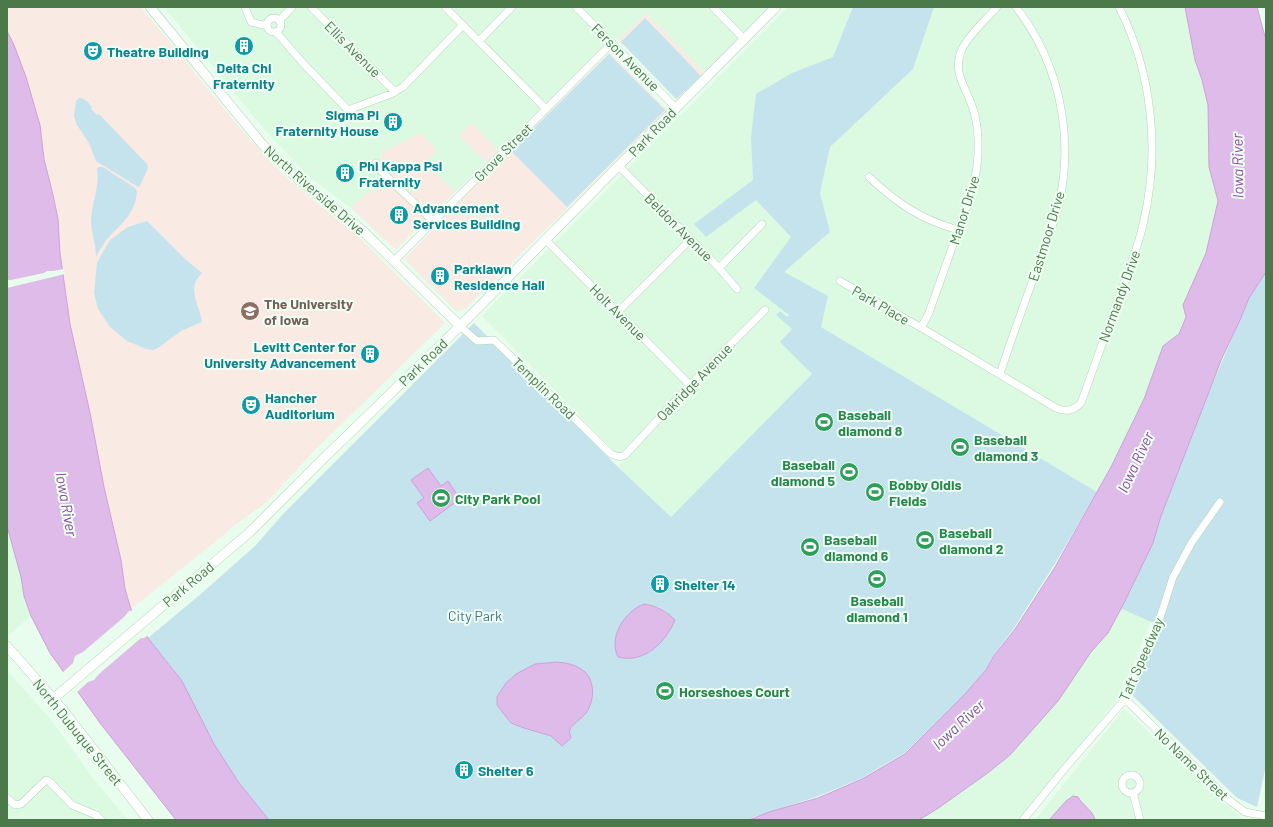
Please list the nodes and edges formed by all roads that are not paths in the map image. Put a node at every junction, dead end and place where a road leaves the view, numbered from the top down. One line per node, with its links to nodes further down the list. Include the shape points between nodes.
1 (150, 7): 31 (street, North Riverside Drive, via 262,144 299,180 363,231)
2 (245, 7): 15 (street, via 251,22)
3 (292, 7): 13 (street)
4 (312, 7): 20 (street, Ellis Avenue)
5 (445, 7): 14 (street)
6 (512, 7): 18 (street)
7 (576, 7): 19 (street, Ferson Avenue)
8 (713, 7): 17 (street)
9 (776, 7): 17 (street, Park Road)
10 (997, 7): 28 (street, Manor Drive, via 968,40 959,57 958,72 975,114 978,147 974,183)
11 (1016, 7): 39 (street, Eastmoor Drive, via 1035,34 1054,78 1064,124 1065,156 1058,208)
12 (1119, 7): 39 (street, Normandy Drive, via 1139,56 1151,124 1151,178 1144,220 1135,252 1076,407 1067,411 1056,408)
13 (279, 21): 15 (street, via 271,19); 16 (street, via 280,27)
14 (463, 25): 18 (street); 20 (street, via 403,87)
15 (267, 26): 16 (street, via 269,31)
16 (276, 32): 20 (street, via 348,110)
17 (744, 39): 22 (street, Park Road)
18 (479, 41): 21 (street)
19 (612, 43): 21 (street, Grove Street); 22 (street, Ferson Avenue)
20 (395, 92)
21 (546, 108): 26 (street, Grove Street)
22 (676, 108): 24 (street, Park Road)
23 (376, 163): 26 (street, via 379,169)
24 (619, 166): 29 (street, Beldon Avenue); 30 (street, Park Road)
25 (869, 177): 28 (street, via 911,211)
26 (434, 222): 31 (street, Grove Street)
27 (762, 224): 32 (street)
28 (958, 230): 38 (street, Manor Drive, via 929,313)
29 (691, 239): 32 (street, Beldon Avenue); 36 (street)
30 (546, 240): 36 (street, Holt Avenue); 37 (street, Park Road)
31 (394, 261): 37 (street, North Riverside Drive)
32 (719, 268): 34 (street, Beldon Avenue)
33 (840, 281): 38 (street, Park Place)
34 (737, 289)
35 (765, 310): 40 (street, Oakridge Avenue)
36 (618, 312): 40 (street, Holt Avenue)
37 (460, 326): 41 (street, Templin Road, via 477,341 494,340 611,454 620,457); 44 (street, Park Road, via 250,532)
38 (921, 328): 39 (street, Normandy Drive)
39 (1000, 374)
40 (690, 385): 41 (street, Oakridge Avenue)
41 (625, 455)
42 (1220, 502): 45 (street, Taft Speedway, via 1192,542 1173,577 1158,624)
43 (7, 646): 44 (street, North Dubuque Street)
44 (54, 698): 50 (street, North Dubuque Street)
45 (1125, 699): 48 (street, No Name Street, via 1229,800 1245,812); 51 (street, Taft Speedway)
46 (1133, 793): 52 (street)
47 (7, 798): 49 (street, via 18,805 46,780 72,805)
48 (1266, 816)
49 (101, 820)
50 (148, 820)
51 (1023, 820)
52 (1140, 820)

